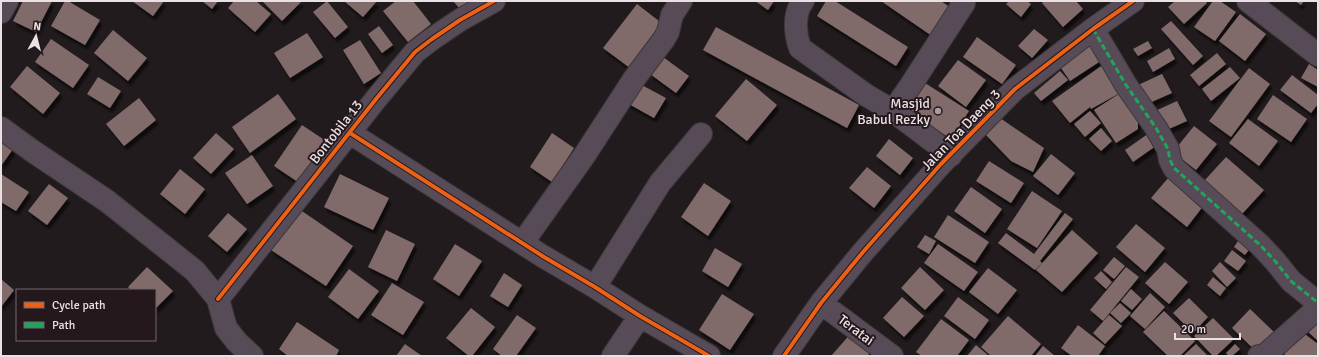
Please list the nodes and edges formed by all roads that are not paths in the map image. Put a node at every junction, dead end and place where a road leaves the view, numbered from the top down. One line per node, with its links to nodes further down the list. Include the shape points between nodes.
1 (7, 1): 8 (street)
2 (494, 1): 13 (street, Bontobila 13, via 454,24 415,52)
3 (681, 1): 16 (street, via 672,15 664,39)
4 (803, 1): 11 (street, via 796,22 796,36 800,48)
5 (961, 1): 11 (street, via 964,3)
6 (1133, 1): 9 (street, Jalan Toa Daeng 3)
7 (1248, 1): 10 (street)
8 (1, 12)
9 (1094, 29): 15 (street, Jalan Toa Daeng 3, via 1015,89); 20 (street, via 1126,84 1156,128 1168,149 1174,168 1260,245 1291,281)
10 (1318, 55)
11 (893, 111): 15 (street)
12 (1, 128): 18 (street, via 108,201 195,271)
13 (350, 133): 16 (street); 18 (street, Bontobila 13)
14 (700, 134): 17 (street, via 660,183)
15 (951, 155): 19 (street, Jalan Toa Daeng 3, via 868,246)
16 (522, 242): 17 (street)
17 (595, 287): 22 (street)
18 (218, 299): 23 (street, via 226,328)
19 (821, 303): 26 (street, Jalan Toa Daeng 3); 27 (street, Teratai)
20 (1318, 303)
21 (1318, 308): 28 (street, via 1265,354)
22 (640, 316): 24 (street); 25 (street)
23 (252, 356)
24 (613, 356)
25 (709, 356)
26 (784, 356)
27 (892, 356)
28 (1259, 356)

